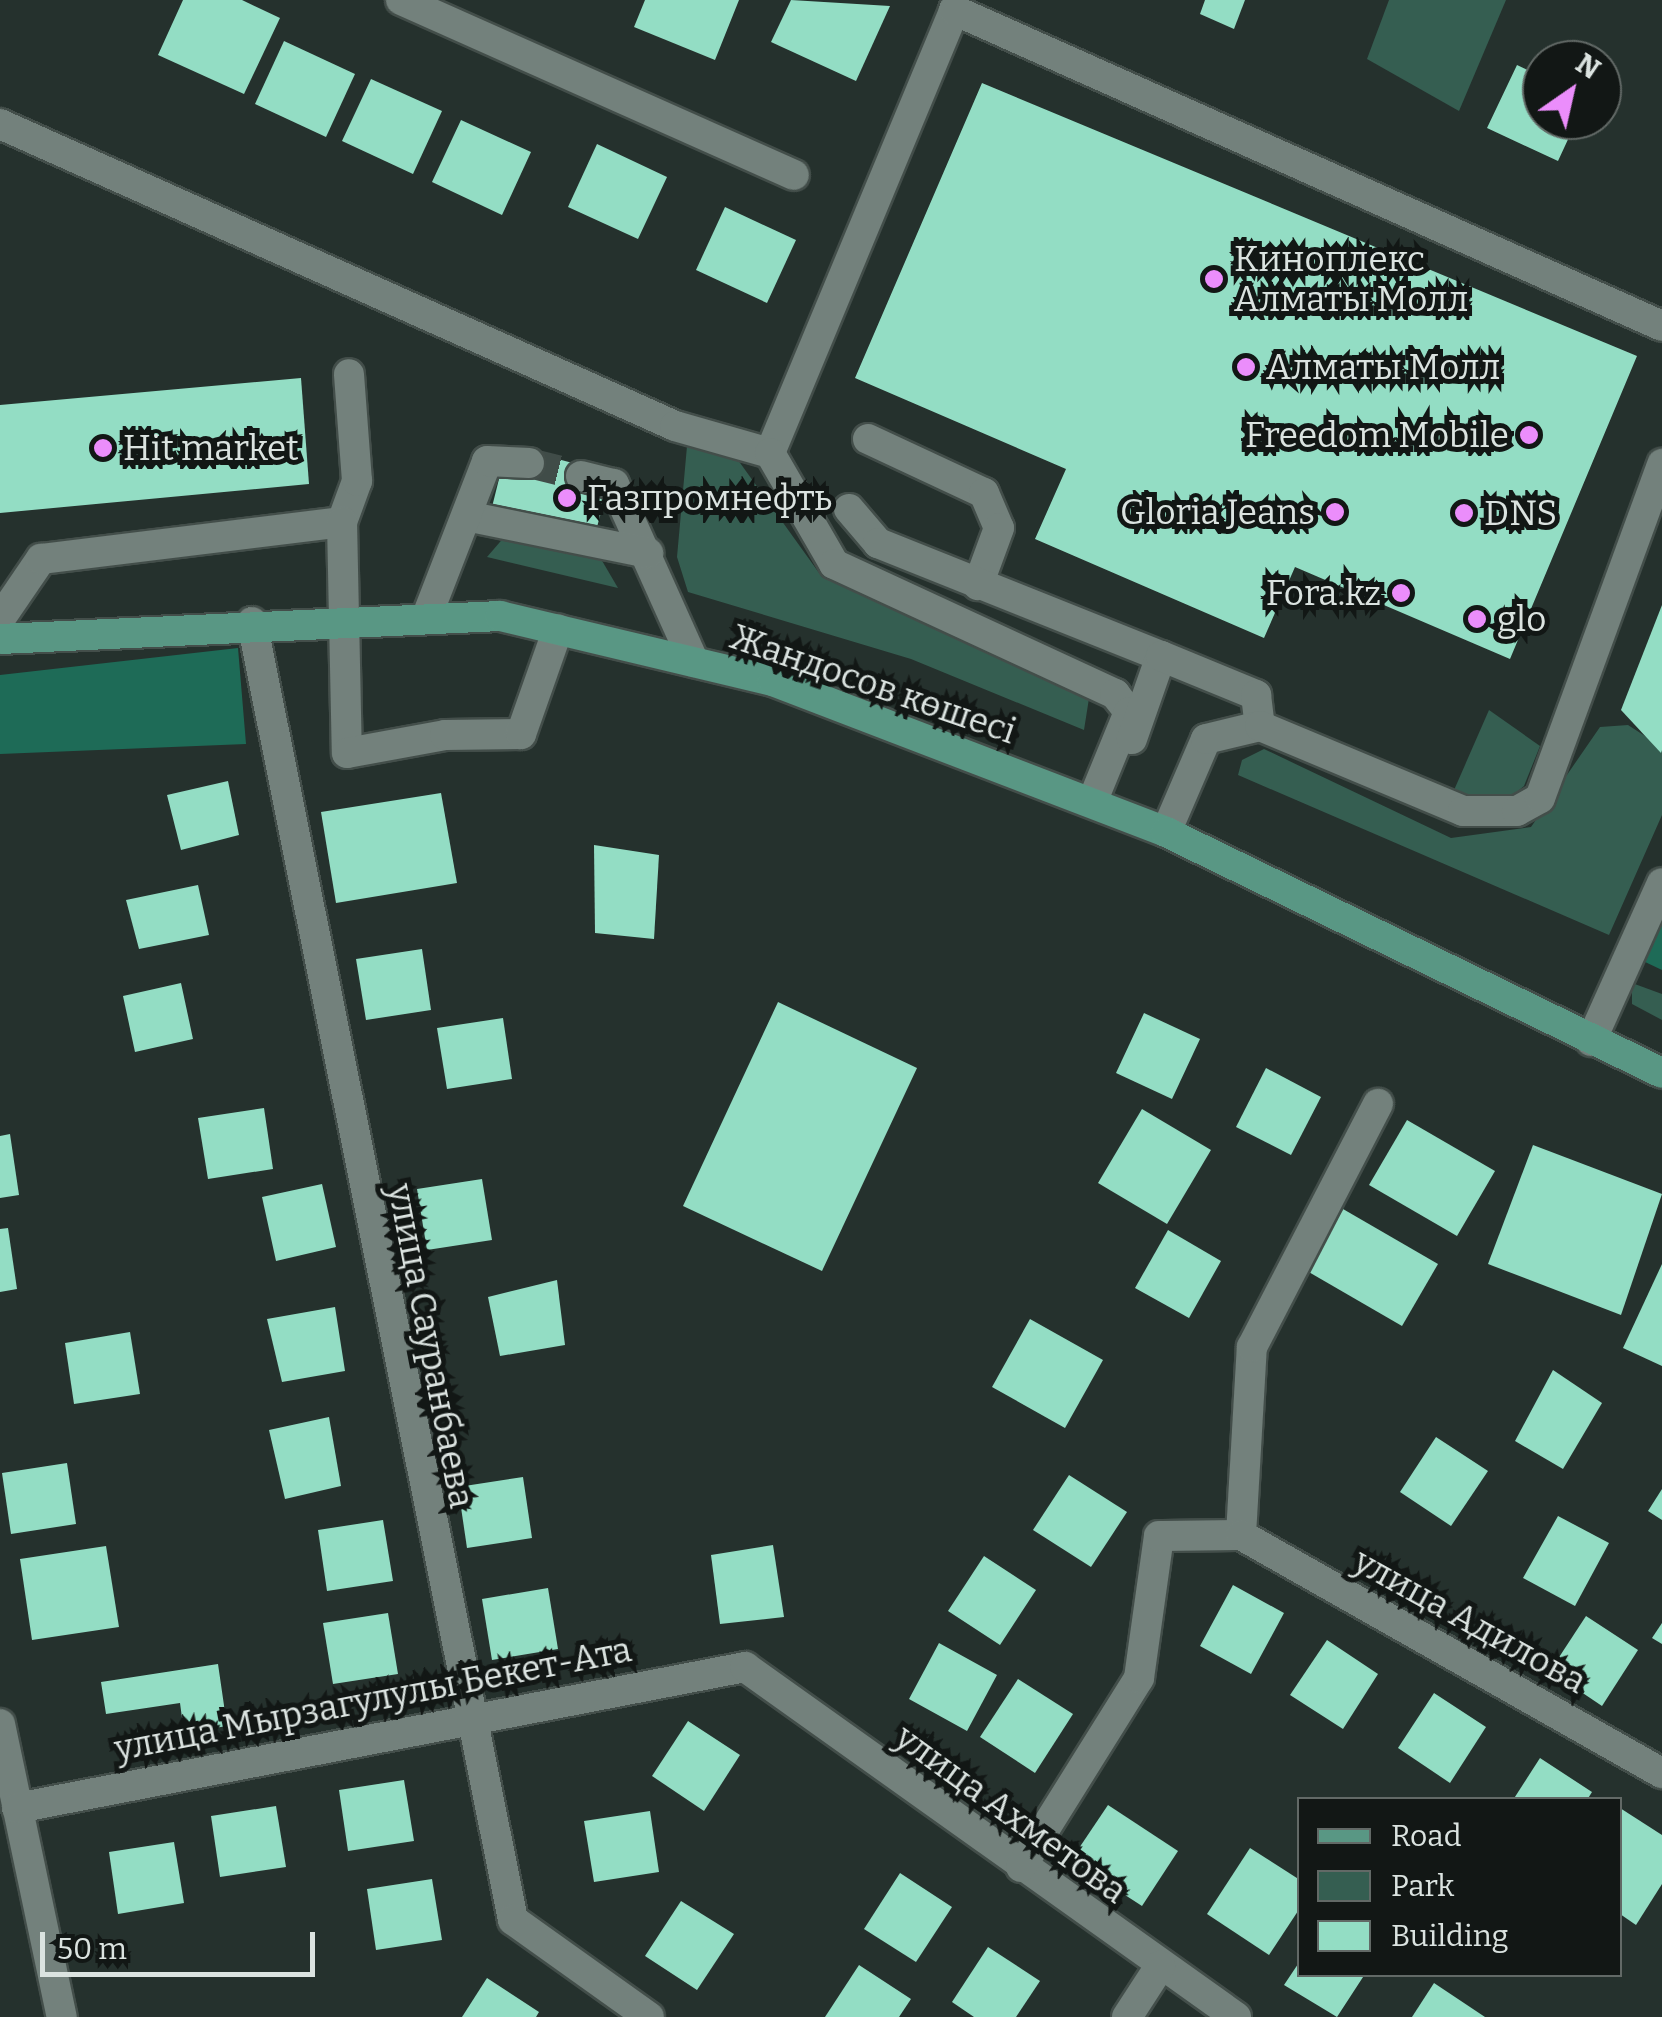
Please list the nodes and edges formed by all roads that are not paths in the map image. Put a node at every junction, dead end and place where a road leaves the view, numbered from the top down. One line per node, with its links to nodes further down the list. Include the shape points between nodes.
1 (400, 0): 3 (street)
2 (0, 124): 7 (street, via 675,426)
3 (794, 175)
4 (1662, 326): 7 (street, via 954,10)
5 (349, 374): 13 (street, via 357,480)
6 (868, 440): 15 (street, via 984,493 999,528)
7 (770, 452): 25 (street, via 834,564 1115,694 1129,712)
8 (529, 463): 12 (street, via 490,457)
9 (1662, 464): 24 (street, via 1540,798 1517,812 1464,811)
10 (581, 476): 14 (street, via 614,484)
11 (849, 509): 15 (street, via 878,544)
12 (471, 517): 14 (street); 16 (street)
13 (342, 522): 17 (street, via 41,560); 18 (street)
14 (648, 553): 23 (street)
15 (978, 585): 22 (street)
16 (427, 616): 18 (main road, Жандосов көшесі); 20 (main road, Жандосов көшесі, via 500,616)
17 (0, 619)
18 (340, 619): 19 (main road, Жандосов көшесі); 20 (street, via 347,753 445,735 521,734)
19 (252, 622): 21 (main road, Жандосов көшесі); 33 (street, улица Сауранбаева)
20 (558, 629): 23 (main road, Жандосов көшесі)
21 (0, 639)
22 (1161, 656): 24 (street, via 1256,695); 25 (street)
23 (694, 662): 25 (main road, Жандосов көшесі, via 774,681)
24 (1243, 723): 26 (street, via 1206,739)
25 (1100, 805): 26 (main road, Жандосов көшесі)
26 (1167, 833): 28 (main road, Жандосов көшесі)
27 (1662, 883): 28 (street)
28 (1592, 1042): 29 (main road, Жандосов көшесі)
29 (1662, 1073)
30 (1378, 1104): 31 (street, via 1252,1347)
31 (1240, 1535): 35 (street, улица Адилова); 38 (street, via 1160,1536 1139,1678)
32 (745, 1667): 33 (street, улица Мырзагулулы Бекет-Ата); 38 (street, улица Ахметова)
33 (470, 1718): 36 (street, улица Мырзагулулы Бекет-Ата); 41 (street, улица Сауранбаева, via 513,1920)
34 (0, 1724): 36 (street)
35 (1662, 1773)
36 (17, 1808): 37 (street)
37 (13, 1854): 40 (street)
38 (1021, 1868): 39 (street, улица Ахметова)
39 (1160, 1966): 42 (street); 43 (street, улица Ахметова)
40 (62, 2017)
41 (649, 2017)
42 (1127, 2017)
43 (1236, 2017)

